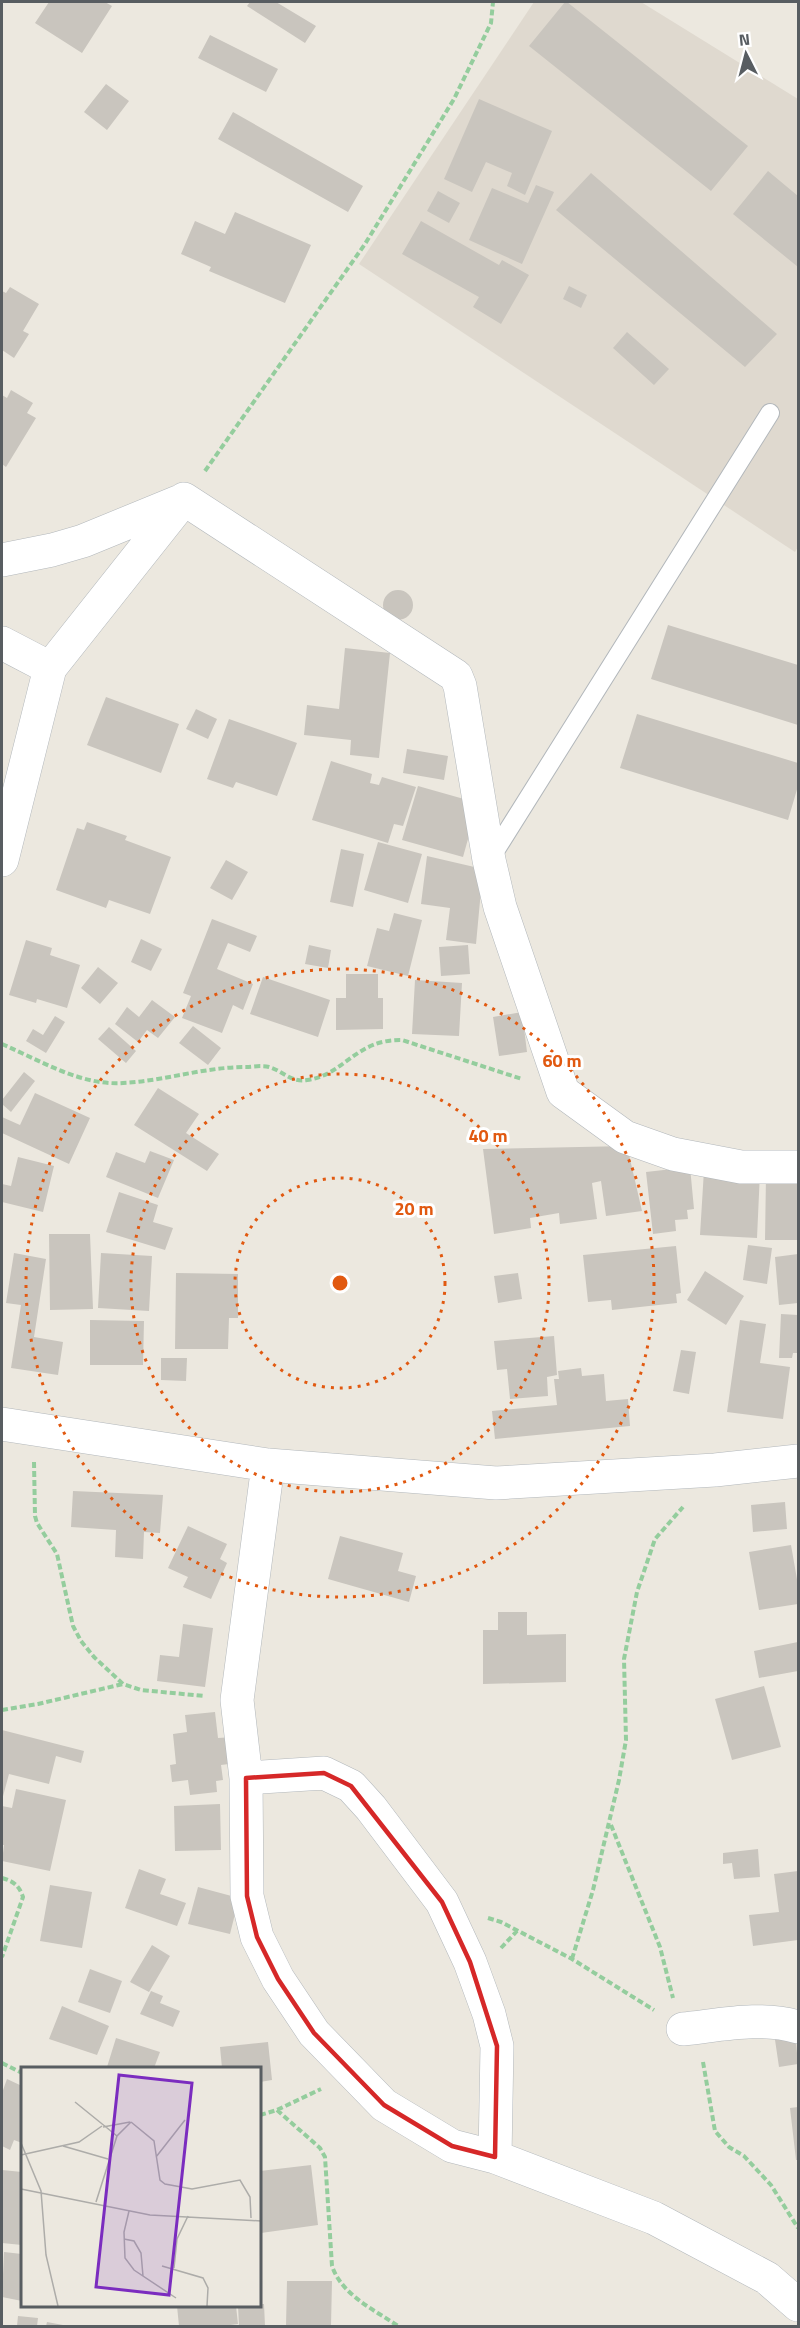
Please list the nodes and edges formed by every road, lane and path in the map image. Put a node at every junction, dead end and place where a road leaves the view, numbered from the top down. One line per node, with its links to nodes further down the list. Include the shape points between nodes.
1 (493, 2): 3 (path, via 491,23 454,99 365,244)
2 (770, 414): 8 (lane)
3 (184, 500): 4 (street, via 83,541); 6 (street); 8 (street, via 456,676)
4 (2, 560)
5 (2, 643): 6 (street)
6 (50, 668): 7 (street)
7 (2, 860)
8 (489, 860): 10 (street, via 500,907)
9 (2, 1044): 10 (path, via 88,1080 121,1084 233,1067 268,1067 292,1080 307,1080 325,1074 366,1046 402,1040)
10 (563, 1092): 11 (street, via 625,1137 673,1154 741,1167)
11 (798, 1167)
12 (2, 1424): 13 (street)
13 (33, 1428): 15 (street); 17 (path, via 37,1523 57,1554 81,1641)
14 (798, 1461): 16 (street)
15 (268, 1465): 16 (street, via 496,1483); 18 (street)
16 (715, 1470): 21 (path, via 655,1539 637,1592 624,1659 626,1740)
17 (123, 1684): 18 (path, via 141,1690); 19 (path)
18 (237, 1700): 20 (street)
19 (2, 1710)
20 (246, 1778): 23 (street, via 324,1773 351,1786); 30 (street, via 247,1896 257,1937 278,1979 314,2033)
21 (611, 1823): 25 (path); 27 (path, via 660,1947)
22 (2, 1878): 24 (path, via 20,1888 23,1897)
23 (442, 1902): 25 (path, via 501,1922); 33 (street, via 470,1962 497,2046)
24 (2, 1957)
25 (572, 1959): 27 (path)
26 (798, 2026): 27 (street, via 745,2022)
27 (681, 2027): 34 (path, via 707,2072 715,2131 771,2185)
28 (2, 2063): 29 (path)
29 (21, 2072)
30 (353, 2072): 31 (path); 33 (street, via 384,2105 452,2146)
31 (278, 2110): 32 (path); 36 (path, via 325,2157 336,2278 344,2289)
32 (261, 2115)
33 (495, 2157): 35 (street, via 654,2218 767,2278)
34 (798, 2228)
35 (798, 2305)
36 (398, 2326)

